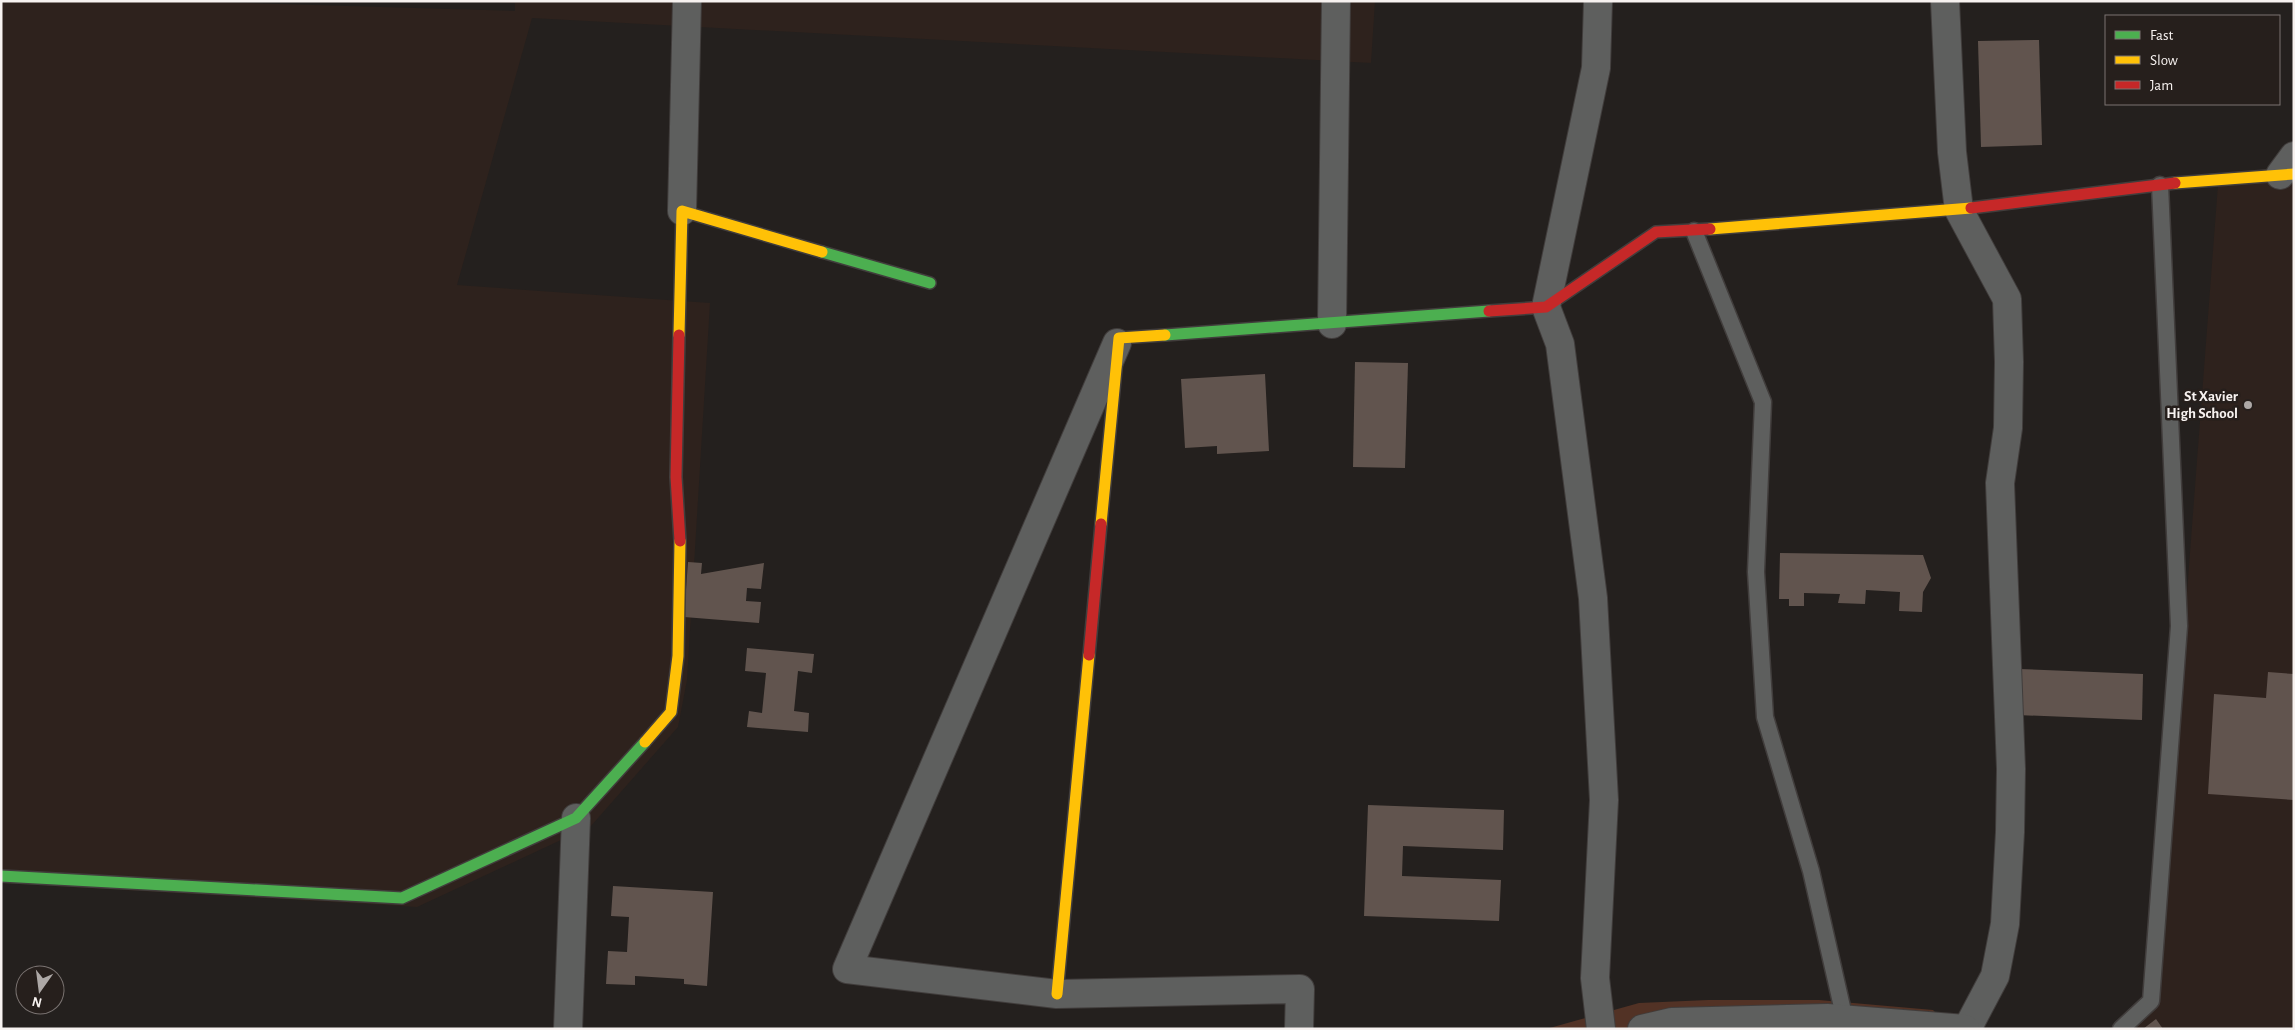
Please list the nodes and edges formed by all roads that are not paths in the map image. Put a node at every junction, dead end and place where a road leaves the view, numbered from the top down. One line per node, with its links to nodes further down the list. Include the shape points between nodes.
1 (687, 1): 8 (street)
2 (1336, 1): 12 (street)
3 (1598, 1): 11 (street, via 1596,68)
4 (1945, 1): 7 (street, via 1952,152)
5 (2289, 168): 6 (street)
6 (2160, 185): 7 (street); 23 (lane, via 2179,626 2151,1001)
7 (1959, 210): 9 (street); 22 (street, via 2007,299 2009,362 2008,428 2000,483 2011,769 2005,924 1995,976)
8 (682, 212): 10 (street); 14 (street, via 676,477 680,531 678,656 671,712)
9 (1694, 231): 11 (street, via 1656,232); 17 (lane, via 1763,402 1756,572 1765,718 1812,871)
10 (930, 283)
11 (1546, 308): 12 (street); 20 (street, via 1560,344 1593,598 1604,800 1595,978)
12 (1332, 324): 13 (street)
13 (1119, 338): 16 (street); 16 (street, via 847,969)
14 (576, 818): 15 (street, via 402,898); 18 (street)
15 (1, 876)
16 (1058, 994): 19 (street, via 1300,989)
17 (1845, 1020): 21 (street, via 1672,1022); 22 (street)
18 (568, 1029)
19 (1299, 1029)
20 (1601, 1029)
21 (1642, 1029)
22 (1966, 1029)
23 (2121, 1029)

